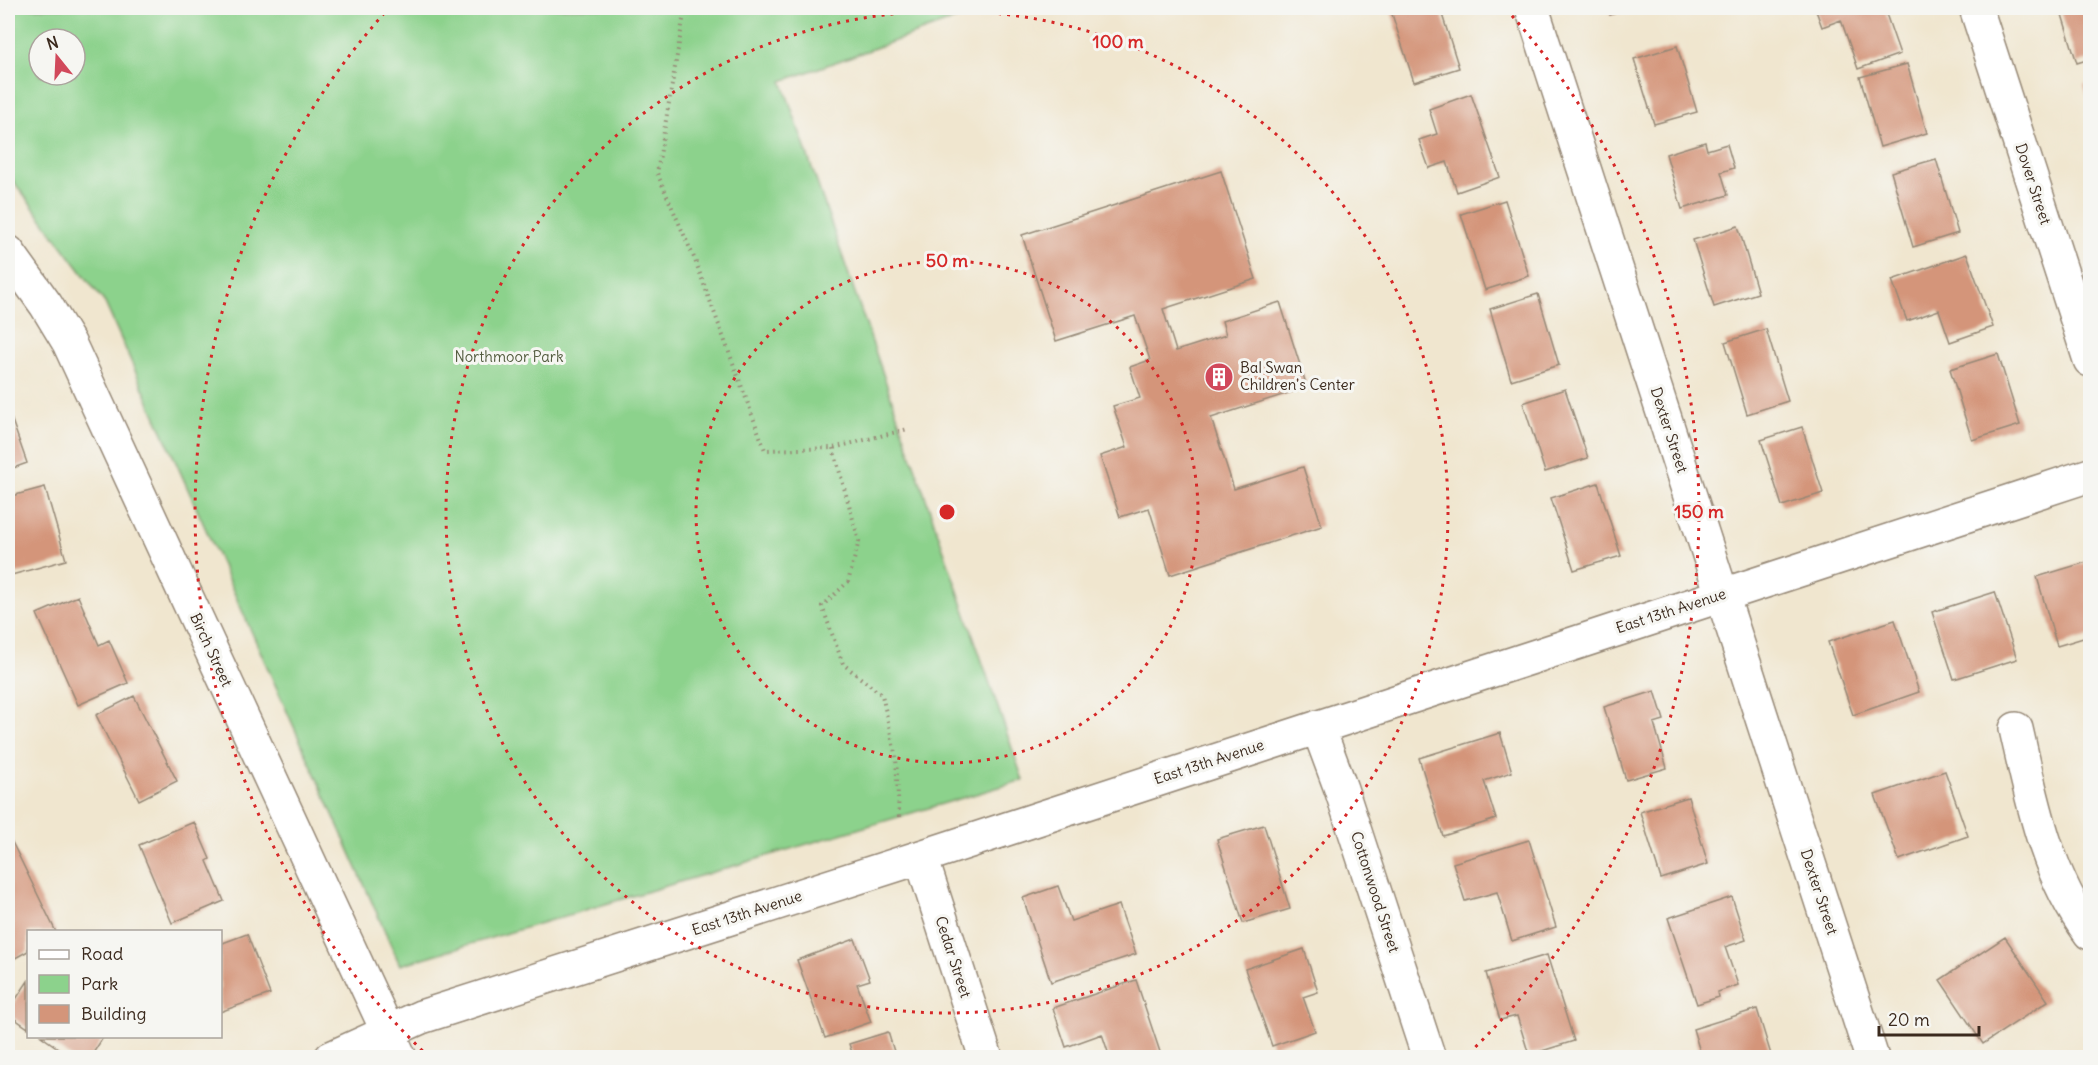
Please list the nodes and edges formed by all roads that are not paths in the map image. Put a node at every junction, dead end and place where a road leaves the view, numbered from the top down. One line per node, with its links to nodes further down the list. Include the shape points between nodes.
1 (1532, 8): 6 (street, Dexter Street)
2 (1976, 8): 4 (street, Dover Street)
3 (8, 252): 11 (street, Birch Street, via 69,343)
4 (2091, 360)
5 (2091, 474): 6 (street, East 13th Avenue)
6 (1722, 594): 7 (street, East 13th Avenue); 15 (street, Dexter Street)
7 (1318, 727): 9 (street, East 13th Avenue); 14 (street, Cottonwood Street)
8 (2016, 729): 10 (street, via 2036,817 2055,868 2079,918)
9 (921, 857): 11 (street, East 13th Avenue, via 421,1017); 13 (street, Cedar Street)
10 (2091, 933)
11 (394, 1044): 12 (street, East 13th Avenue)
12 (331, 1058)
13 (986, 1058)
14 (1429, 1058)
15 (1872, 1058)

